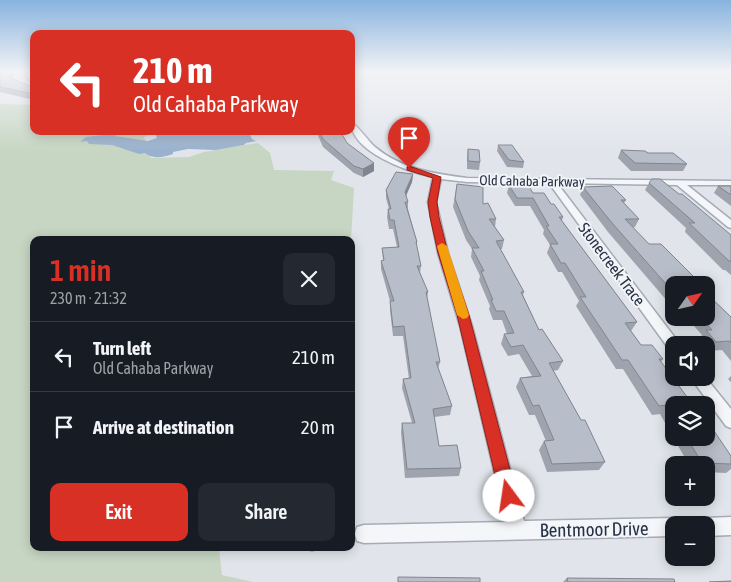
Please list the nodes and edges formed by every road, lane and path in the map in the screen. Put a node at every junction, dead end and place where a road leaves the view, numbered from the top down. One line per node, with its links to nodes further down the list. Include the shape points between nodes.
1 (355, 129): 2 (street, Old Cahaba Parkway, via 377,154)
2 (437, 177): 3 (street, Old Cahaba Parkway); 13 (street, via 432,202 443,253 464,321)
3 (551, 181): 4 (street, Old Cahaba Parkway); 7 (street, Stonecreek Trace)
4 (679, 182): 5 (street, Old Cahaba Parkway); 6 (street)
5 (731, 183)
6 (731, 225)
7 (667, 336)
8 (704, 386): 9 (street)
9 (731, 421)
10 (731, 526): 12 (street)
11 (665, 527): 13 (street, Bentmoor Drive)
12 (715, 527)
13 (517, 530): 14 (street, Bentmoor Drive)
14 (364, 534)

